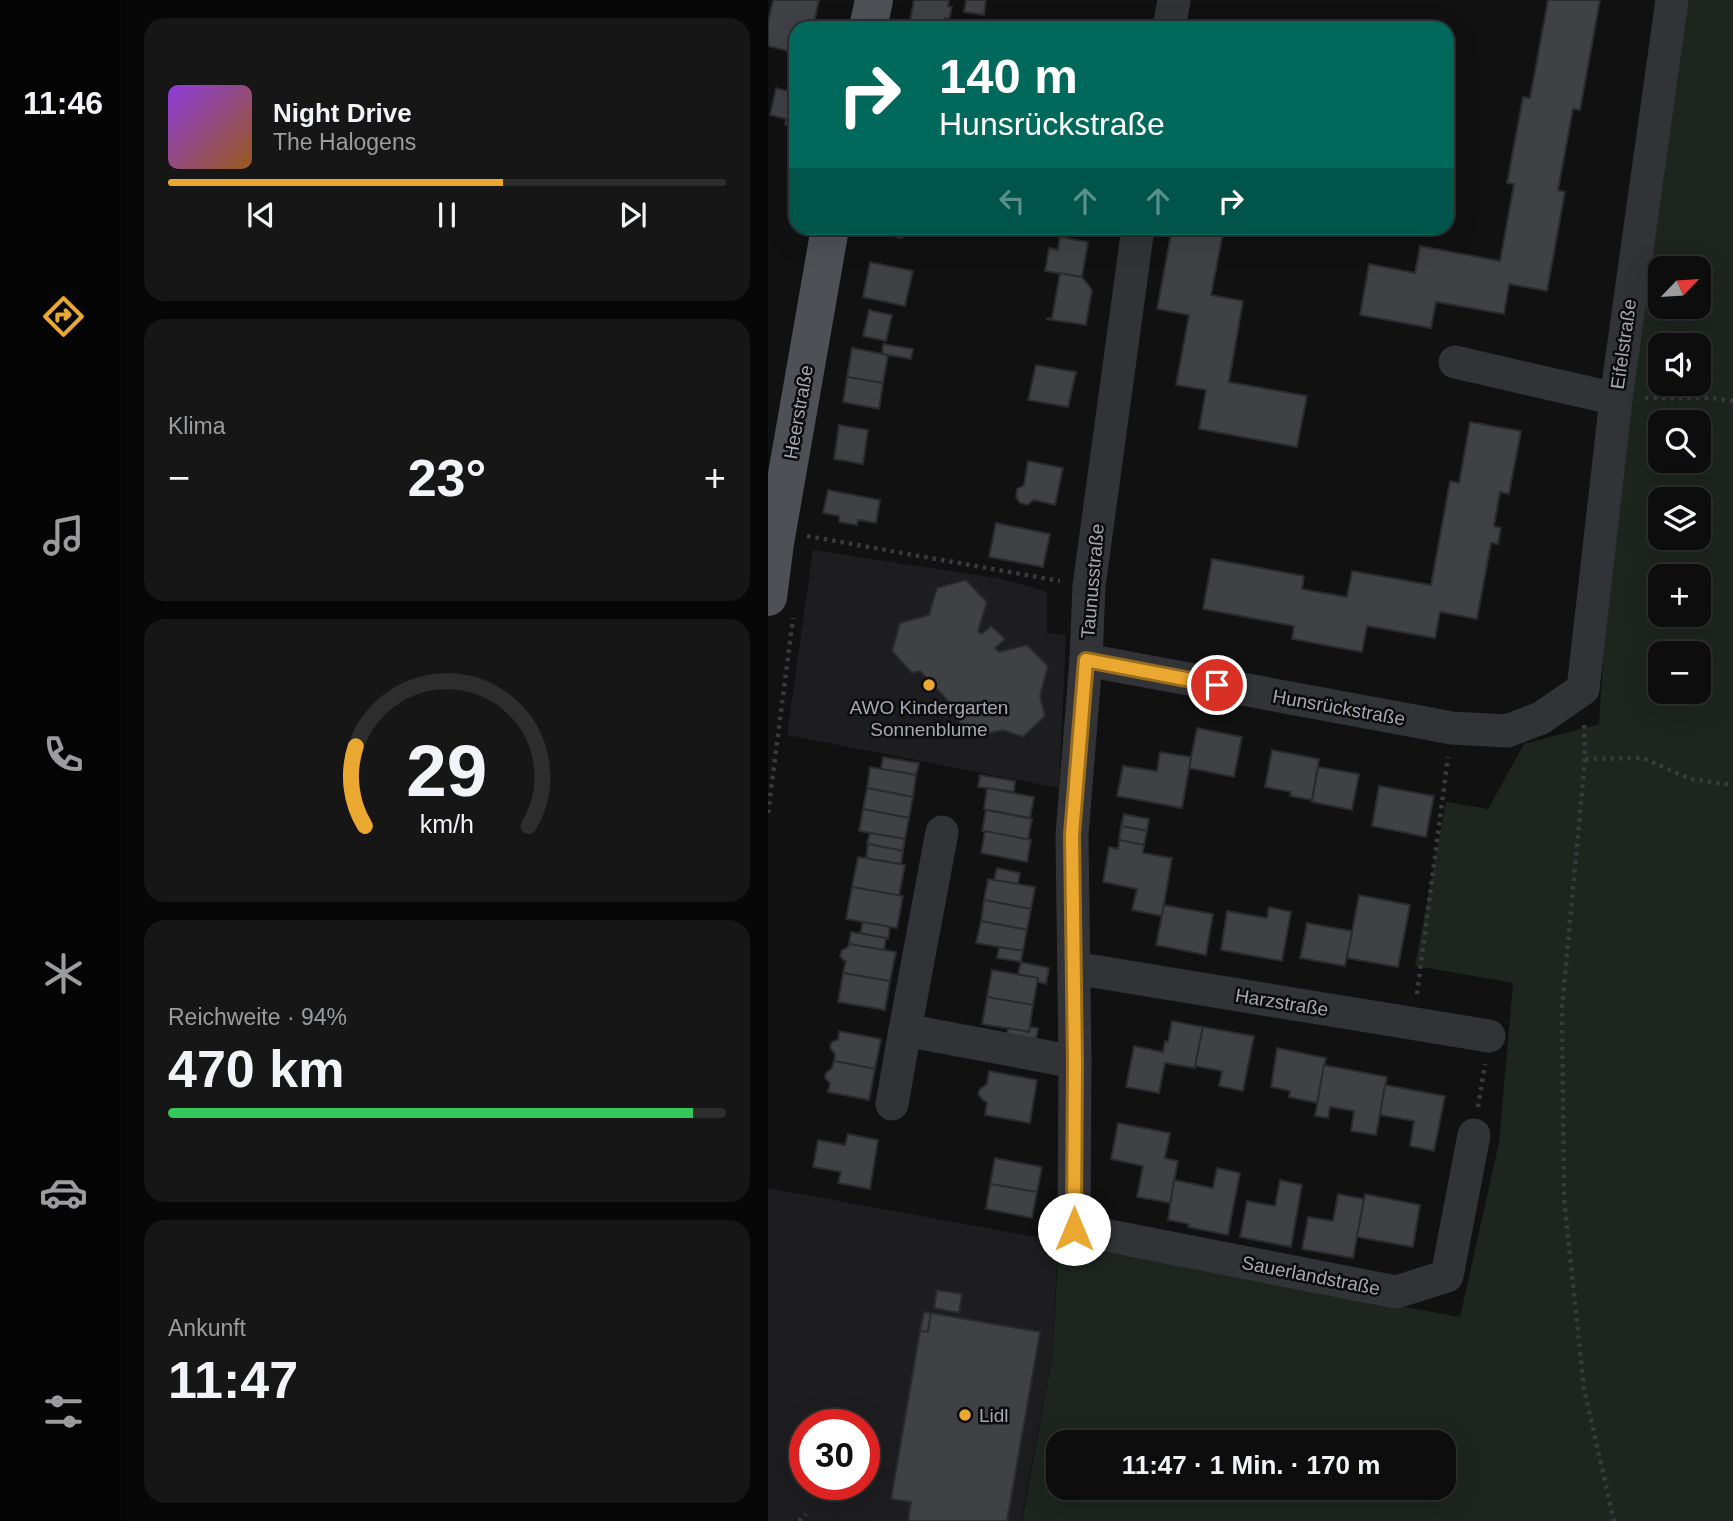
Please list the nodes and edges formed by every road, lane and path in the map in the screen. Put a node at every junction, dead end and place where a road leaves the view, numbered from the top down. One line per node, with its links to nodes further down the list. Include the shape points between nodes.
1 (874, 0): 4 (main road)
2 (1174, 0): 5 (street)
3 (1672, 0): 9 (street, Eifelstraße)
4 (870, 21)
5 (1170, 21)
6 (829, 235): 11 (main road, Heerstraße)
7 (1137, 235): 12 (street, Taunusstraße)
8 (1455, 362): 9 (street)
9 (1616, 398): 10 (path); 15 (street, Eifelstraße)
10 (1733, 401)
11 (775, 543): 12 (path, via 797,547 800,535); 13 (main road, Heerstraße)
12 (1089, 586): 14 (street, Taunusstraße)
13 (781, 602): 19 (path)
14 (1086, 660): 16 (street, Hunsrückstraße); 21 (street, Taunusstraße, via 1072,835)
15 (1583, 689): 16 (street, Hunsrückstraße, via 1541,718 1507,731); 17 (path)
16 (1452, 728): 22 (path)
17 (1585, 759): 18 (path, via 1643,758 1690,779); 31 (path, via 1562,1008 1564,1198 1584,1389)
18 (1733, 785)
19 (768, 813)
20 (942, 832): 23 (street)
21 (1074, 968): 22 (street, Harzstraße); 25 (street, Taunusstraße)
22 (1413, 1024): 24 (street, Harzstraße)
23 (905, 1030): 25 (street); 26 (street)
24 (1489, 1036): 27 (path)
25 (1075, 1062): 28 (street, Taunusstraße)
26 (892, 1104)
27 (1474, 1135): 28 (street, Sauerlandstraße, via 1447,1276 1396,1292)
28 (1074, 1229)
29 (806, 1514): 30 (path)
30 (799, 1521)
31 (1614, 1521)

